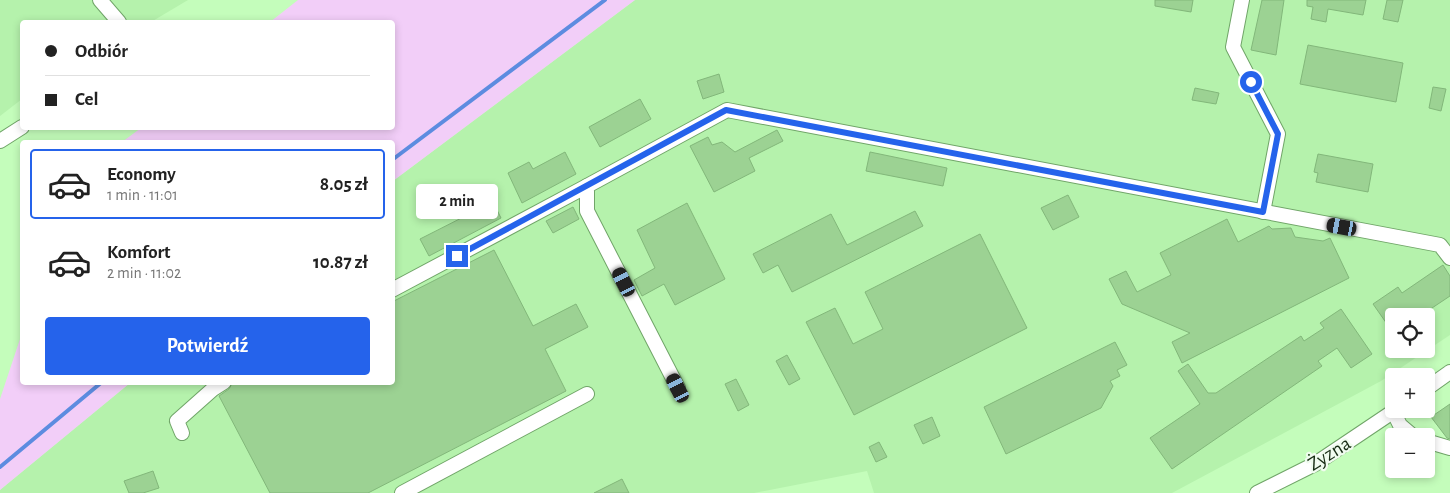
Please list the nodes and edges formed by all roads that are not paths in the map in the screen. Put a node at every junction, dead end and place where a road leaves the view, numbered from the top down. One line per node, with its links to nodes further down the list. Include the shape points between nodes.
1 (100, 0): 3 (street)
2 (1242, 0): 7 (street, via 1233,47 1278,134)
3 (116, 20)
4 (20, 128): 5 (street)
5 (0, 141)
6 (587, 186): 7 (street, via 726,110); 9 (street); 13 (street, via 587,211)
7 (1263, 212): 8 (street, via 1440,245)
8 (1450, 258)
9 (395, 288)
10 (1450, 372): 11 (street)
11 (1435, 383)
12 (219, 385): 16 (street, via 177,421)
13 (678, 388)
14 (587, 394): 19 (street)
15 (1385, 417): 20 (street, Żyzna, via 1315,464)
16 (182, 433)
17 (1435, 444): 18 (street)
18 (1450, 448)
19 (402, 493)
20 (1257, 493)

